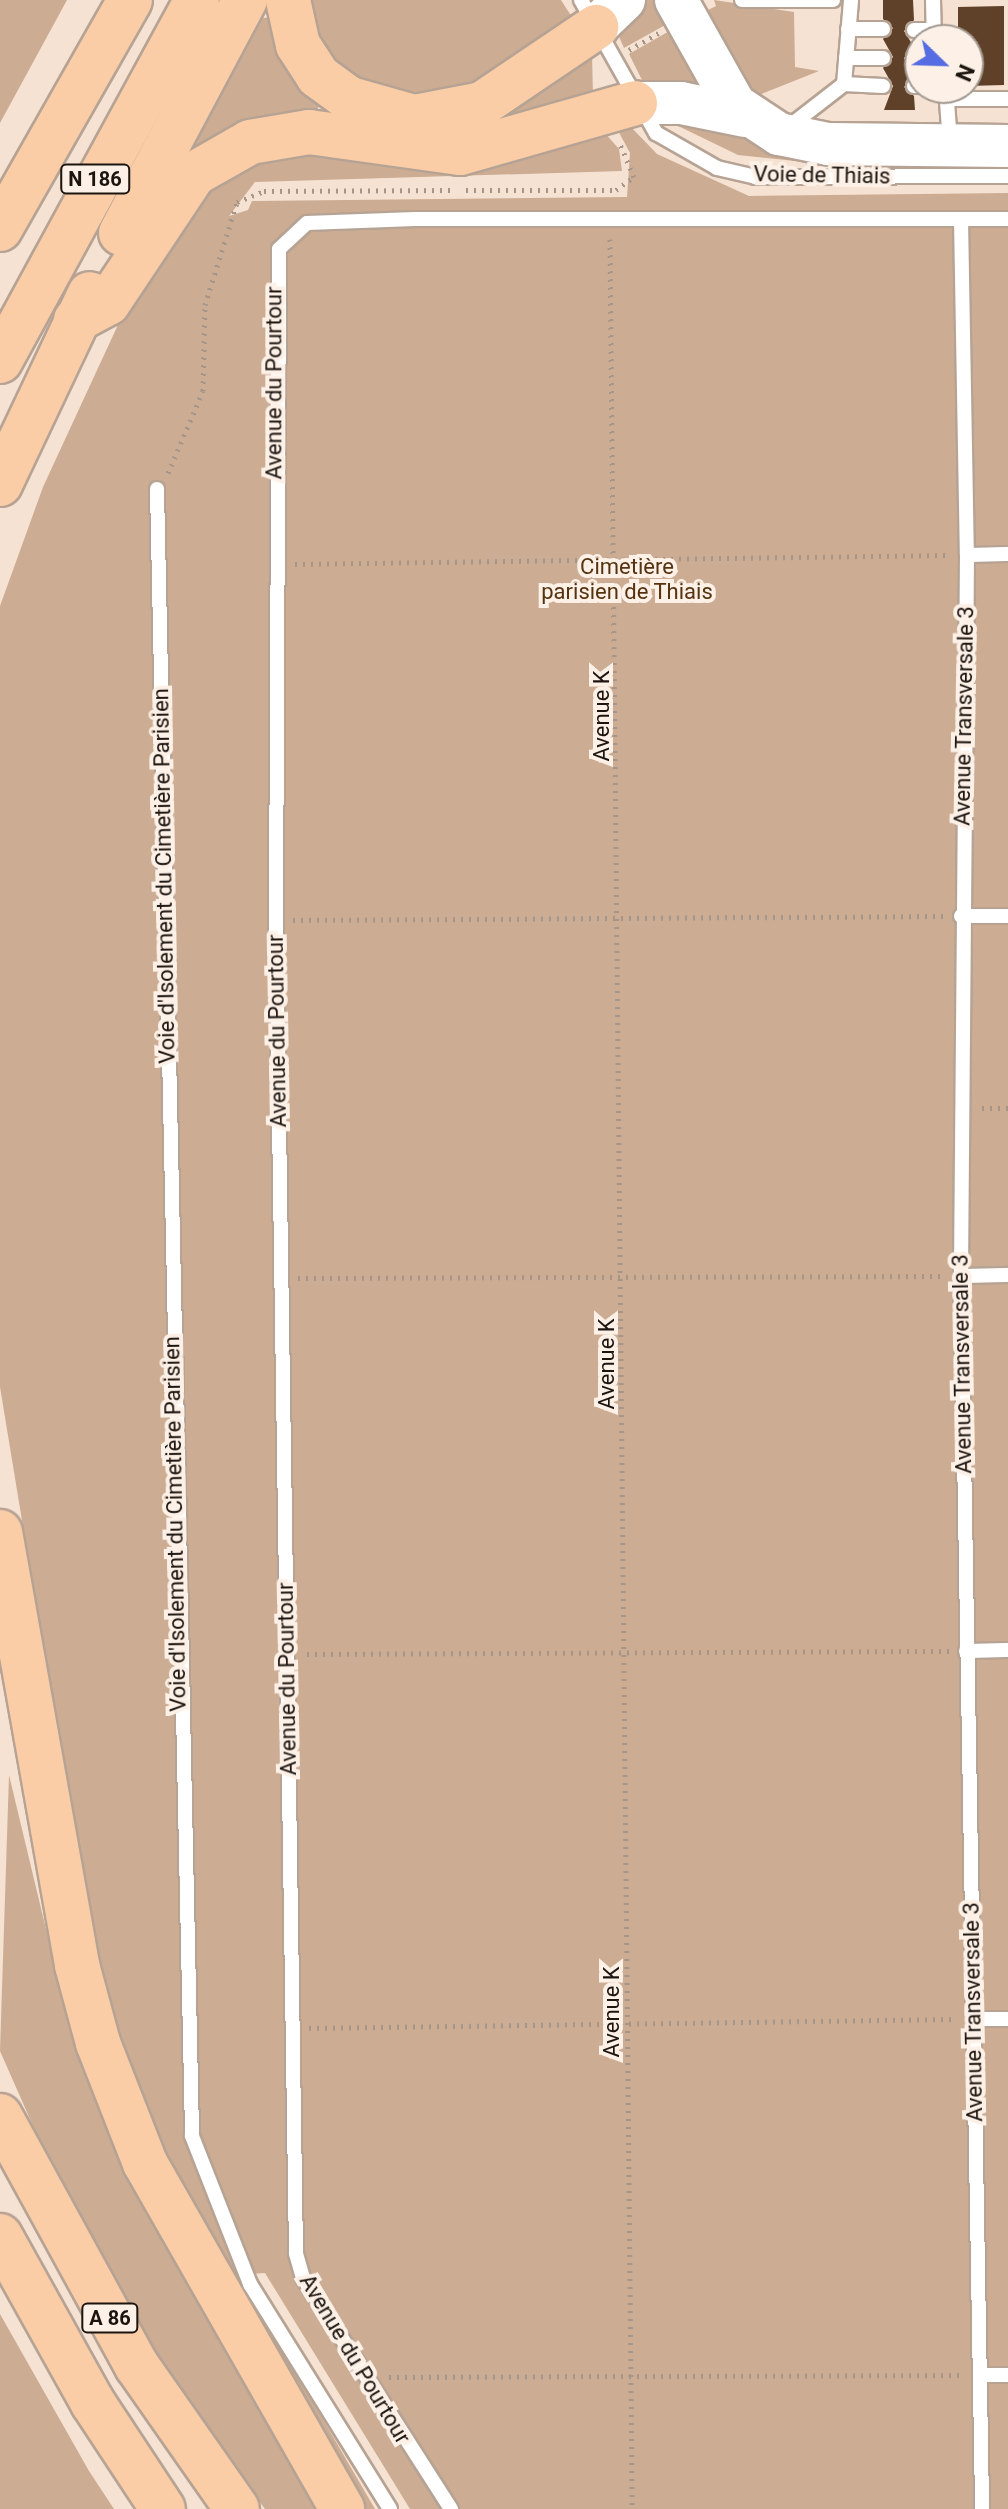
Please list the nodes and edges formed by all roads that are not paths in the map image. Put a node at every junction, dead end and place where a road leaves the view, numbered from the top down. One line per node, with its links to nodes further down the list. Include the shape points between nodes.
1 (130, 0): 28 (highway, N 186)
2 (197, 0): 30 (highway, N 186)
3 (245, 0): 29 (highway)
4 (288, 0): 10 (highway, via 298,45 318,76 350,99 414,117 482,104)
5 (742, 0): 6 (lane)
6 (833, 0)
7 (851, 0): 12 (lane)
8 (933, 0): 11 (lane)
9 (674, 12): 22 (street)
10 (607, 19): 21 (lane, Voie de Thiais)
11 (934, 24)
12 (848, 29): 13 (lane); 14 (lane)
13 (883, 29)
14 (846, 58): 15 (lane); 16 (lane)
15 (883, 58)
16 (844, 84): 17 (lane); 22 (lane)
17 (883, 86)
18 (984, 97): 19 (lane)
19 (1008, 99)
20 (948, 104): 23 (lane)
21 (626, 120): 22 (street, via 681,103); 25 (lane, Voie de Thiais, via 687,154 755,177); 29 (highway, via 460,153 309,132 250,142 194,174 108,303)
22 (762, 125): 23 (street, via 828,144)
23 (950, 143): 24 (street)
24 (1008, 146)
25 (1008, 176)
26 (961, 219): 27 (lane, Avenue du Pourtour); 34 (lane, Avenue Transversale 3); 52 (lane, Avenue du Pourtour, via 307,223 291,232 274,276 276,920 296,2253 364,2377)
27 (1008, 219)
28 (0, 229)
29 (76, 320): 31 (highway)
30 (0, 361)
31 (0, 484)
32 (157, 489): 51 (lane, Voie d'Isolement du Cimetière Parisien, via 192,2136 250,2284)
33 (1008, 554): 34 (lane)
34 (967, 555): 35 (lane, Avenue Transversale 3)
35 (961, 916): 36 (lane); 38 (lane, Avenue Transversale 3)
36 (1008, 916)
37 (1008, 1275): 38 (lane)
38 (961, 1276): 41 (lane, Avenue Transversale 3)
39 (0, 1532): 50 (highway, via 77,1965 98,2043 145,2163)
40 (1008, 1650): 41 (lane)
41 (966, 1651): 42 (lane, Avenue Transversale 3)
42 (973, 2019): 43 (lane); 46 (lane, Avenue Transversale 3)
43 (1008, 2019)
44 (0, 2116): 49 (highway, A 86, via 137,2366)
45 (0, 2236): 48 (highway, A 86, via 93,2403)
46 (984, 2375): 47 (lane); 53 (lane, Avenue Transversale 3)
47 (1008, 2375)
48 (163, 2509)
49 (237, 2509)
50 (342, 2509)
51 (390, 2509)
52 (451, 2509)
53 (982, 2509)

